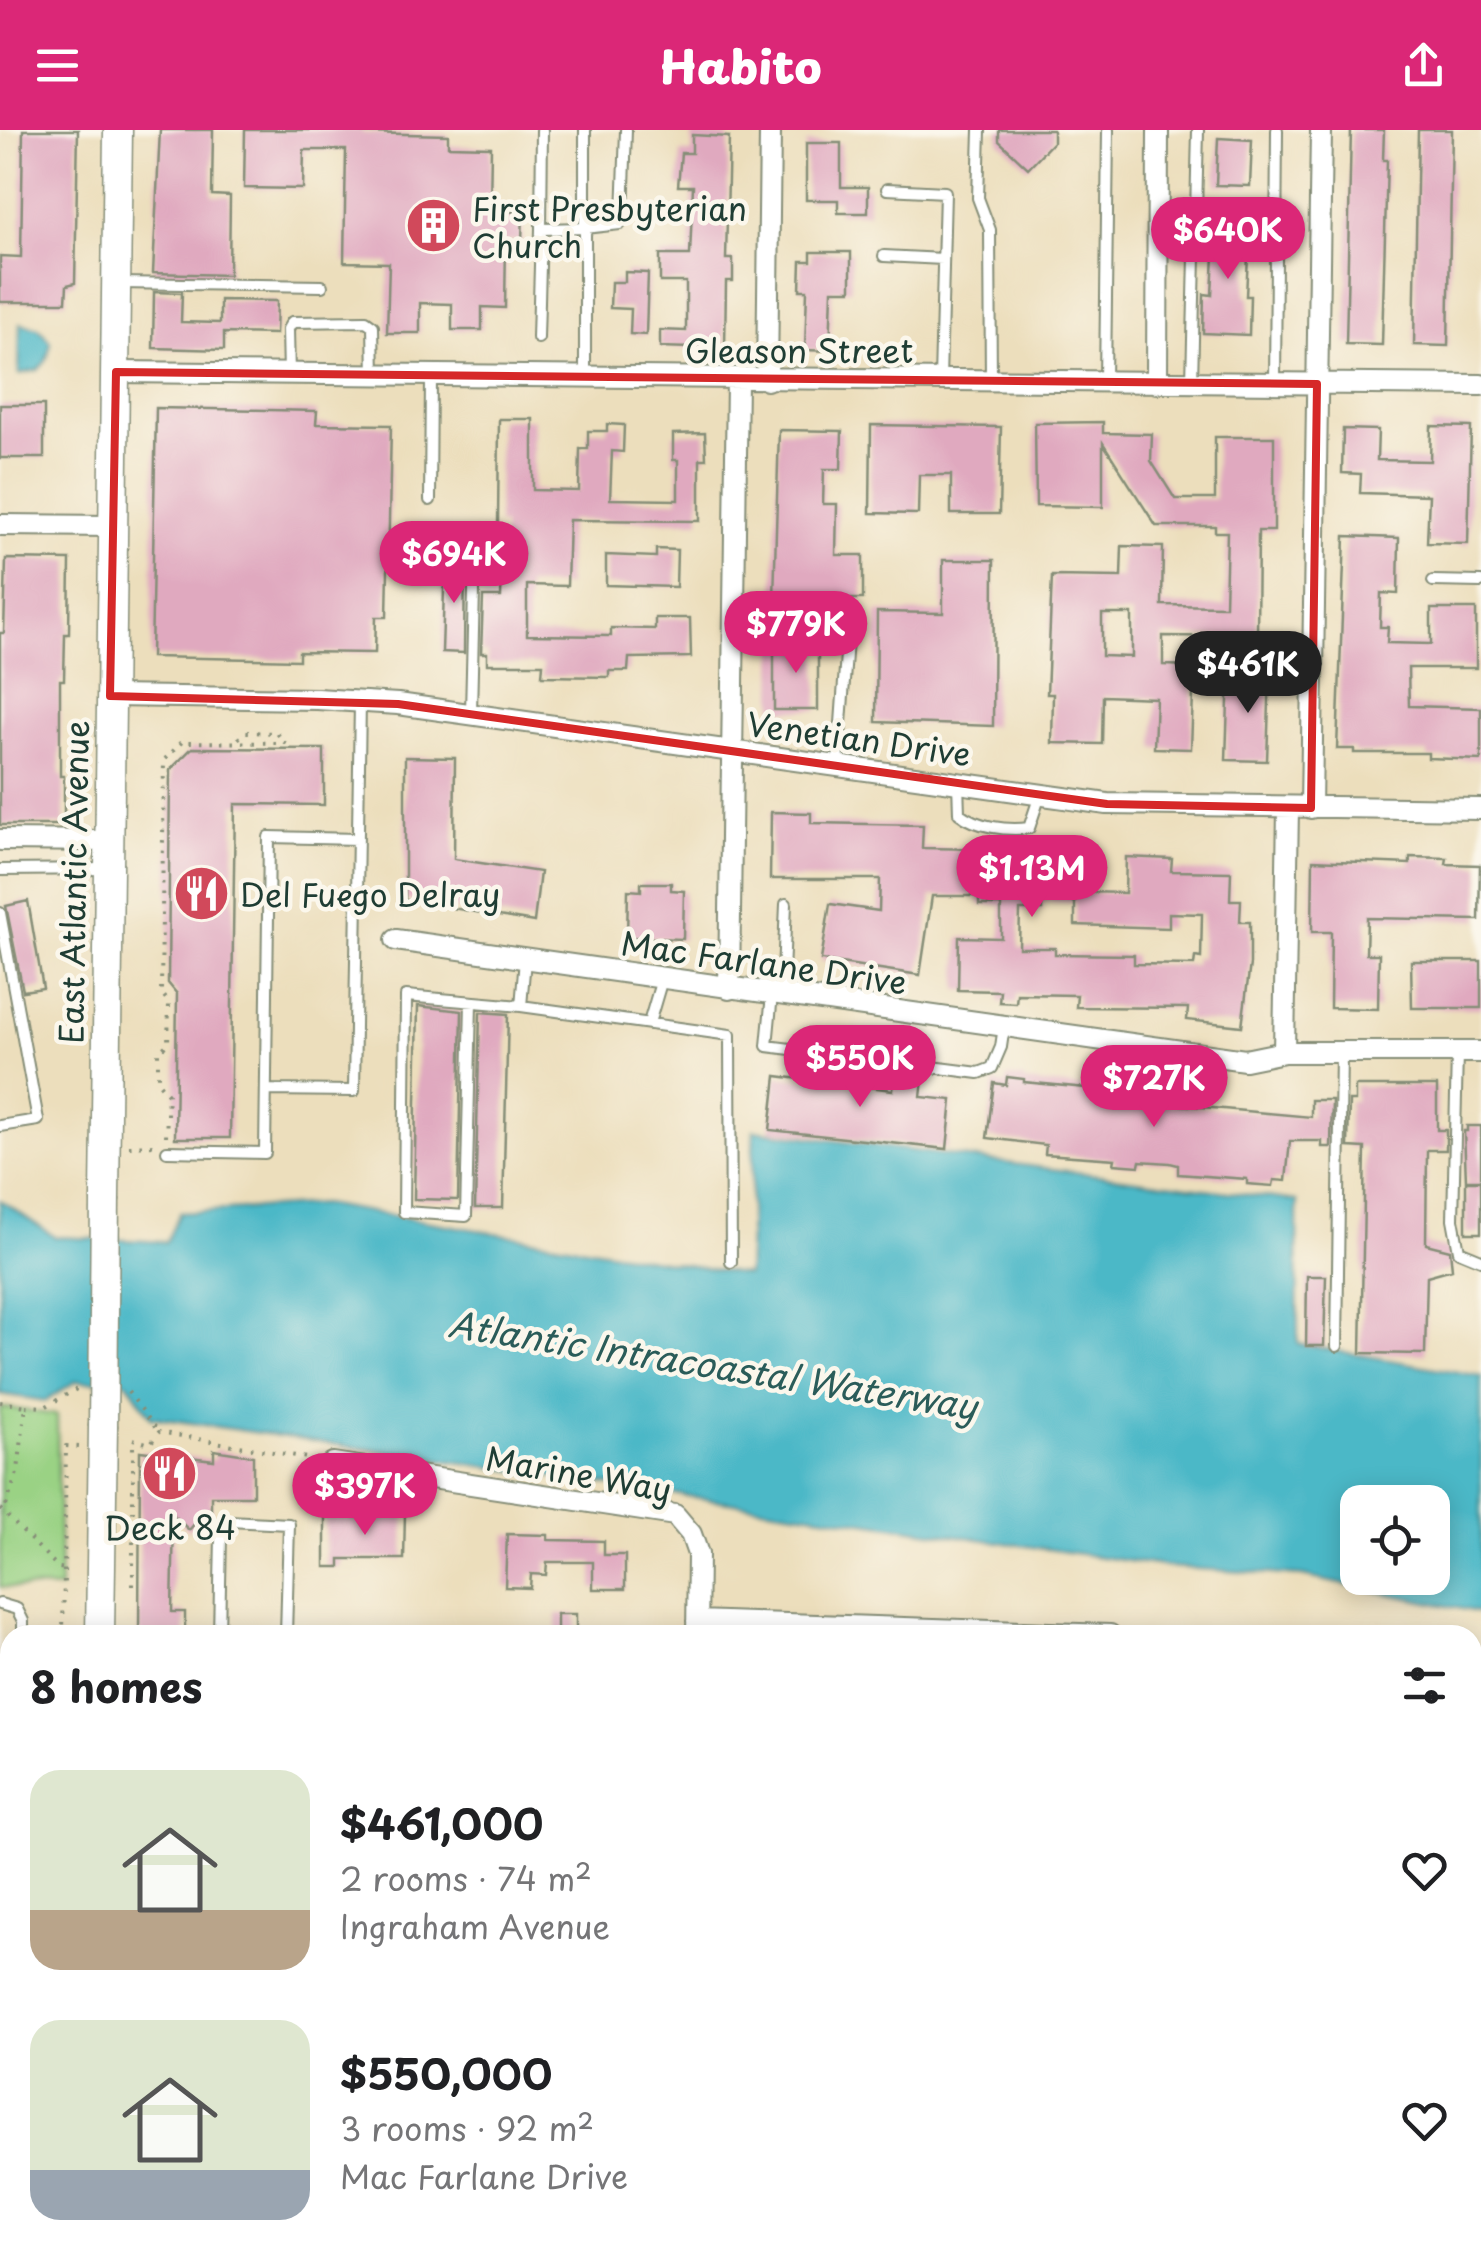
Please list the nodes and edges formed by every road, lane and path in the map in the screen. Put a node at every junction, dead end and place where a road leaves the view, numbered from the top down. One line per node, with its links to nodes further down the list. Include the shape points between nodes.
1 (118, 130): 17 (main road, East Atlantic Avenue)
2 (542, 130): 14 (lane)
3 (584, 130): 13 (lane)
4 (626, 130): 13 (lane, via 624,216 612,227)
5 (770, 130): 26 (street)
6 (980, 130): 28 (lane, via 978,198 990,230)
7 (1108, 130): 29 (lane)
8 (1158, 130): 30 (street)
9 (1198, 130): 31 (lane)
10 (1277, 130): 32 (lane)
11 (1321, 130): 33 (street)
12 (887, 189): 16 (lane, via 944,192)
13 (585, 228): 14 (lane); 24 (lane)
14 (541, 229): 19 (lane)
15 (884, 256): 16 (lane)
16 (943, 259): 27 (lane)
17 (117, 283): 18 (lane); 20 (main road, East Atlantic Avenue)
18 (322, 286)
19 (538, 338)
20 (116, 372): 21 (street, Gleason Street); 37 (main road, East Atlantic Avenue)
21 (289, 376): 22 (street, Gleason Street); 22 (lane, via 292,322 366,321 373,326)
22 (374, 377): 23 (street, Gleason Street)
23 (431, 377): 24 (street, Gleason Street); 35 (lane)
24 (585, 378): 25 (street, Gleason Street)
25 (737, 380): 26 (street, Gleason Street); 41 (street)
26 (767, 380): 27 (street, Gleason Street)
27 (940, 381): 28 (street, Gleason Street)
28 (991, 381): 29 (street, Gleason Street)
29 (1105, 382): 30 (street, Gleason Street)
30 (1157, 383): 31 (street, Gleason Street)
31 (1192, 383): 32 (street, Gleason Street)
32 (1276, 384): 33 (street, Gleason Street)
33 (1317, 384): 34 (street, Gleason Street); 51 (street)
34 (1481, 385)
35 (430, 500)
36 (0, 525): 37 (street)
37 (113, 526): 42 (main road, East Atlantic Avenue)
38 (475, 549): 44 (lane)
39 (1434, 581): 40 (lane)
40 (1481, 582)
41 (734, 622): 46 (street); 47 (lane, via 848,626)
42 (110, 696): 43 (street, Venetian Drive); 55 (main road, East Atlantic Avenue)
43 (360, 702): 44 (street, Venetian Drive); 53 (lane)
44 (470, 712): 46 (street, Venetian Drive)
45 (233, 743): 45 (path, via 252,743 285,743 277,733 246,732); 75 (path, via 182,742 164,760 161,992 169,1003 158,1082 168,1094 167,1136 154,1146)
46 (733, 749): 47 (street, Venetian Drive); 63 (street)
47 (838, 765): 48 (street, Venetian Drive)
48 (958, 782): 49 (street, Venetian Drive); 49 (lane, via 959,813 969,822 1016,830 1029,828)
49 (1040, 794): 50 (street, Venetian Drive, via 1144,807)
50 (1288, 808): 51 (street, Venetian Drive); 69 (street)
51 (1311, 808): 52 (street, Venetian Drive)
52 (1481, 809)
53 (358, 838): 73 (lane, via 354,1091); 73 (lane, via 269,837)
54 (0, 840): 55 (street)
55 (109, 841): 57 (main road, East Atlantic Avenue)
56 (0, 870): 57 (lane)
57 (108, 870): 89 (main road, East Atlantic Avenue, bridge)
58 (786, 904): 64 (lane)
59 (0, 913): 74 (lane, via 38,1120)
60 (396, 940): 61 (street, Mac Farlane Drive)
61 (525, 958): 62 (street, Mac Farlane Drive); 66 (lane)
62 (662, 978): 63 (street, Mac Farlane Drive); 67 (lane)
63 (729, 988): 64 (street, Mac Farlane Drive)
64 (777, 995): 68 (street, Mac Farlane Drive); 68 (lane, via 767,1046 979,1073 992,1068)
65 (471, 1002): 65 (lane, via 406,996 404,1212 466,1216); 66 (lane)
66 (521, 1006): 67 (lane)
67 (648, 1024): 78 (lane, via 730,1036)
68 (1004, 1026): 69 (street, Mac Farlane Drive, via 1245,1060)
69 (1284, 1052): 70 (street, Mac Farlane Drive)
70 (1341, 1052): 71 (street, Mac Farlane Drive); 79 (lane)
71 (1457, 1052): 72 (street, Mac Farlane Drive); 77 (lane, via 1453,1219 1459,1251)
72 (1481, 1052)
73 (266, 1090): 76 (lane, via 266,1153)
74 (0, 1126)
75 (125, 1146)
76 (167, 1151)
77 (1481, 1260)
78 (732, 1262)
79 (1338, 1346)
80 (0, 1402): 83 (path, via 26,1406 18,1470)
81 (79, 1446): 84 (path, via 66,1446)
82 (333, 1462): 85 (path, via 159,1432 150,1444 132,1439); 92 (street, Marine Way, via 675,1515 698,1554)
83 (2, 1511): 84 (path)
84 (65, 1569): 88 (path)
85 (133, 1586)
86 (0, 1604): 87 (lane, via 17,1609)
87 (23, 1625)
88 (63, 1625)
89 (100, 1625)
90 (219, 1625): 91 (lane, via 220,1535 228,1521 289,1524)
91 (286, 1625)
92 (697, 1625)

